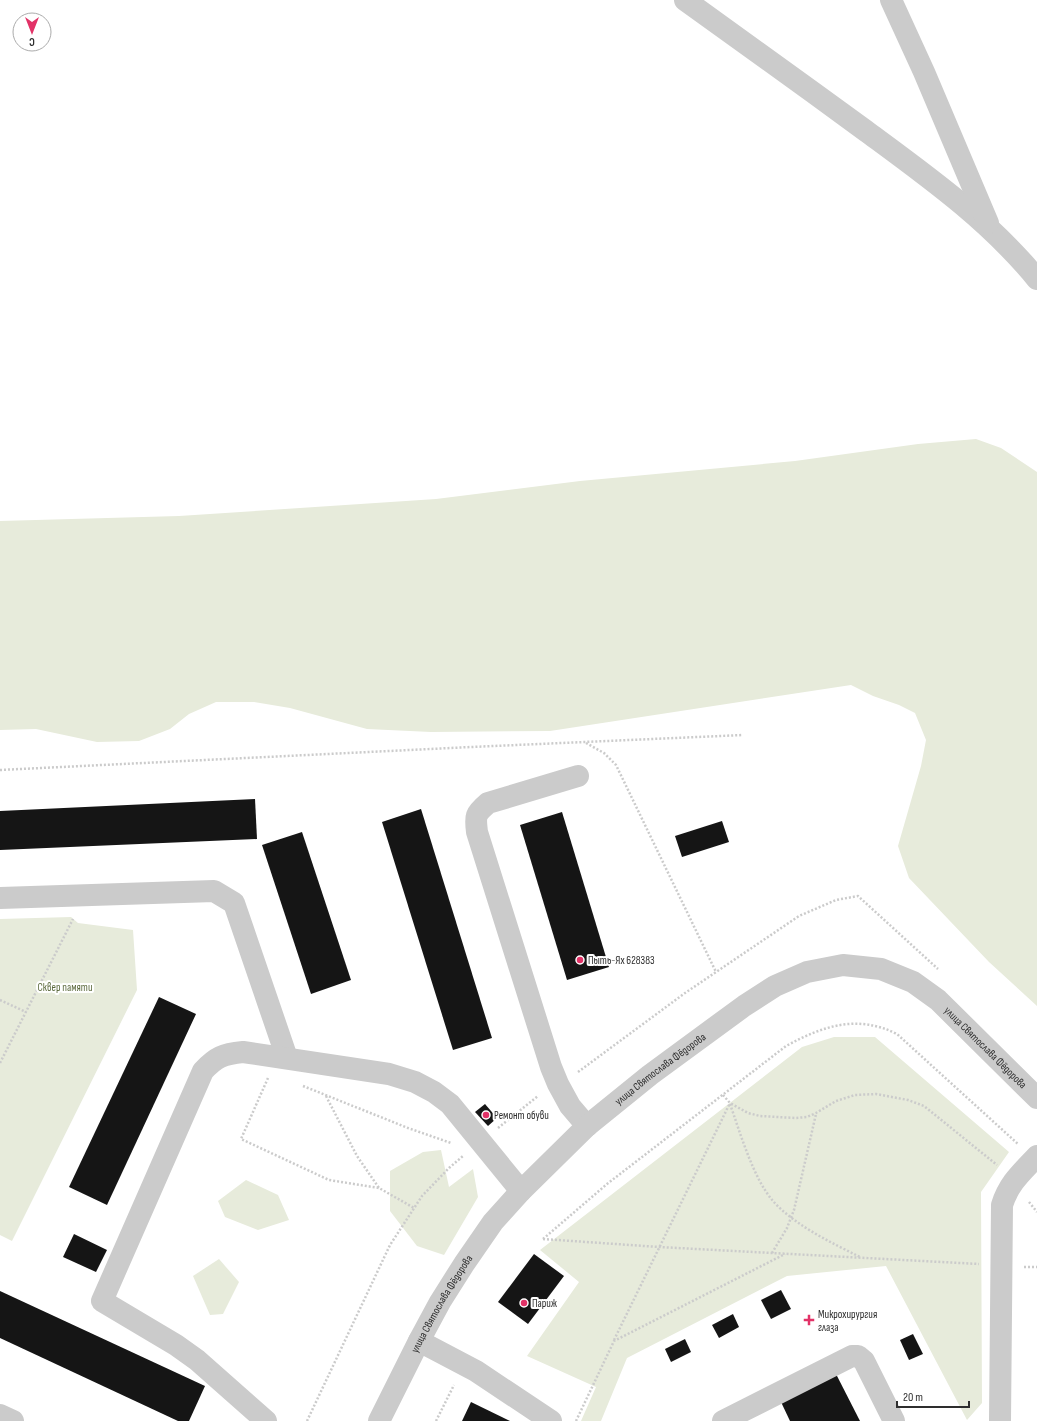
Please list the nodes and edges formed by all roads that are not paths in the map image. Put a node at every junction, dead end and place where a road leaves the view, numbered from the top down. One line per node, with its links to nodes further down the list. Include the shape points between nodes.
1 (685, 0): 3 (street, via 937,183)
2 (891, 0): 3 (street)
3 (989, 227): 4 (street)
4 (1037, 279)
5 (578, 776): 9 (street, via 488,803 475,818 477,832 551,1067 570,1106)
6 (0, 898): 7 (street, via 214,891 234,903)
7 (287, 1058): 11 (street, via 389,1074 415,1082 434,1092 450,1104); 15 (street, via 243,1052 229,1054 213,1060 203,1071 102,1301 197,1360)
8 (1037, 1098): 9 (street, улица Святослава Фёдорова, via 938,1000 913,982 881,969 843,965 807,972 775,986 650,1075)
9 (587, 1126): 11 (street, улица Святослава Фёдорова)
10 (1036, 1158): 20 (street, via 1014,1180 1006,1192 1002,1205)
11 (521, 1191): 12 (street, улица Святослава Фёдорова, via 493,1222 464,1264)
12 (419, 1341): 16 (street, улица Святослава Фёдорова); 17 (street, via 476,1371)
13 (0, 1415): 14 (street)
14 (13, 1421)
15 (266, 1421)
16 (380, 1421)
17 (551, 1421)
18 (723, 1421): 19 (street, via 852,1356 858,1356 864,1361)
19 (894, 1421)
20 (1000, 1421)

